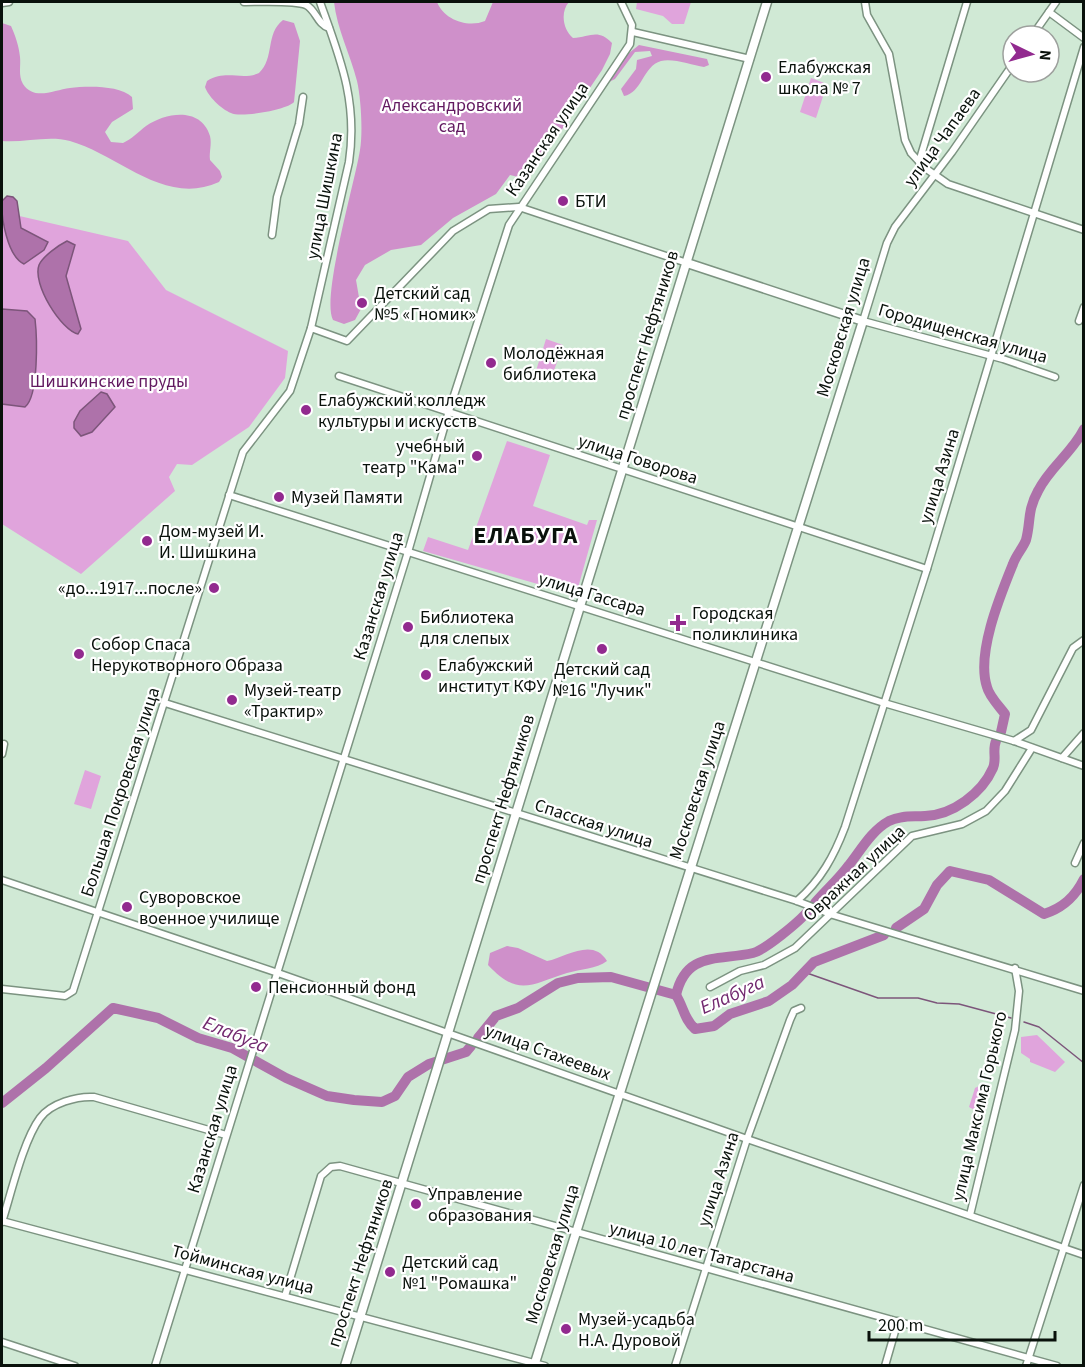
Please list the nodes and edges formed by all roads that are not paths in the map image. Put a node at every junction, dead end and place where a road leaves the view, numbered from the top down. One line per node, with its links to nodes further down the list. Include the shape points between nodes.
1 (9, 2): 9 (street)
2 (244, 2): 12 (street, via 302,3)
3 (320, 2): 12 (street, улица Шишкина)
4 (621, 2): 13 (street)
5 (767, 2): 16 (main road, проспект Нефтяников)
6 (865, 2): 19 (street, via 867,15 889,54 905,141)
7 (967, 2): 19 (street)
8 (1056, 2): 10 (street)
9 (2, 3)
10 (1049, 12): 11 (street); 14 (street)
11 (1040, 24)
12 (329, 28): 30 (street, улица Шишкина, via 351,101 353,134)
13 (633, 32): 16 (street); 21 (street, Казанская улица, via 627,48 542,179)
14 (1083, 38)
15 (1083, 47): 22 (street, улица Азина)
16 (750, 59): 26 (main road, проспект Нефтяников)
17 (1001, 81): 20 (street, улица Чапаева)
18 (303, 97): 25 (street, via 277,197)
19 (919, 162): 20 (street)
20 (934, 176): 22 (street); 23 (street, улица Чапаева)
21 (519, 207): 26 (street, Городищенская улица); 30 (street, via 489,209 453,231 347,341); 34 (street, Казанская улица, via 509,225)
22 (1032, 214): 24 (street); 31 (street, улица Азина)
23 (895, 227): 28 (street, Московская улица)
24 (1083, 230)
25 (272, 235)
26 (687, 263): 28 (main road, Городищенская улица); 35 (main road, проспект Нефтяников)
27 (1083, 307): 29 (street)
28 (863, 321): 31 (street, Городищенская улица); 37 (main road, Московская улица)
29 (1079, 321)
30 (311, 328): 36 (street, улица Шишкина, via 290,391 247,446)
31 (990, 357): 33 (street, Городищенская улица); 39 (street, улица Азина)
32 (339, 376): 34 (street, улица Говорова)
33 (1055, 377)
34 (448, 414): 35 (street, улица Говорова); 38 (street, Казанская улица)
35 (622, 470): 37 (street, улица Говорова); 40 (main road, проспект Нефтяников)
36 (229, 495): 38 (street, улица Гассара); 43 (street, Большая Покровская улица)
37 (799, 526): 39 (street, улица Говорова); 42 (main road, Московская улица)
38 (408, 552): 40 (street, улица Гассара); 51 (street, Казанская улица)
39 (927, 569): 44 (street, улица Азина)
40 (579, 605): 42 (street, улица Гассара); 53 (main road, проспект Нефтяников)
41 (1083, 640): 46 (street, via 1073,648 1031,730)
42 (756, 661): 44 (street, улица Гассара); 56 (main road, Московская улица)
43 (165, 703): 51 (street, Спасская улица); 59 (street, Большая Покровская улица)
44 (884, 703): 46 (street, улица Гассара); 58 (street, улица Азина, via 834,855 810,890)
45 (1083, 733): 50 (street)
46 (1014, 741): 48 (street, улица Гассара)
47 (4, 744): 49 (street)
48 (1032, 748): 50 (street, улица Гассара); 60 (street, Овражная улица, via 1005,791 986,812 962,824 912,836)
49 (2, 754)
50 (1062, 758): 52 (street, улица Гассара)
51 (343, 760): 53 (street, Спасская улица); 62 (street, Казанская улица)
52 (1083, 766)
53 (516, 814): 56 (street, Спасская улица); 67 (main road, проспект Нефтяников)
54 (1083, 843): 55 (street)
55 (1075, 863)
56 (689, 870): 58 (street, Спасская улица); 68 (main road, Московская улица)
57 (2, 880): 59 (street, улица Стахеевых)
58 (797, 901): 60 (street, Спасская улица)
59 (96, 914): 62 (street, улица Стахеевых); 64 (street, Большая Покровская улица, via 70,995)
60 (833, 915): 61 (street, Спасская улица); 63 (street, Овражная улица, via 795,948)
61 (1015, 968): 65 (street, Спасская улица); 73 (street, улица Максима Горького, via 1019,991 1016,1030)
62 (278, 973): 67 (street, улица Стахеевых); 69 (street, Казанская улица)
63 (710, 987)
64 (2, 989)
65 (1083, 991)
66 (801, 1008): 70 (street, улица Азина, via 794,1011 790,1020)
67 (449, 1033): 68 (street, улица Стахеевых); 71 (main road, проспект Нефтяников)
68 (620, 1094): 70 (street, улица Стахеевых); 75 (main road, Московская улица)
69 (226, 1135): 74 (street, via 87,1096 50,1109 36,1125); 79 (street, Казанская улица)
70 (747, 1139): 73 (street, улица Стахеевых); 78 (street, улица Азина)
71 (403, 1184): 75 (street, улица 10 лет Татарстана); 80 (street, улица 10 лет Татарстана, via 340,1166 331,1167 321,1176); 81 (main road, проспект Нефтяников)
72 (1083, 1185): 76 (street)
73 (970, 1215): 76 (street, улица Стахеевых)
74 (2, 1222): 79 (street, Тойминская улица)
75 (577, 1232): 78 (street, улица 10 лет Татарстана); 85 (main road, Московская улица)
76 (1062, 1247): 77 (street, улица Стахеевых); 84 (street)
77 (1083, 1255)
78 (704, 1268): 82 (street, улица 10 лет Татарстана); 90 (street, улица Азина)
79 (185, 1269): 80 (street, Тойминская улица); 87 (street, Казанская улица)
80 (285, 1296): 81 (street, Тойминская улица)
81 (361, 1317): 85 (street, Тойминская улица); 88 (main road, проспект Нефтяников)
82 (898, 1321): 84 (street, улица 10 лет Татарстана); 91 (street)
83 (2, 1342): 86 (street)
84 (1028, 1357): 92 (street); 93 (street, улица 10 лет Татарстана)
85 (535, 1364): 89 (street, Тойминская улица)
86 (75, 1365)
87 (155, 1365)
88 (345, 1365)
89 (545, 1365)
90 (675, 1365)
91 (885, 1365)
92 (1026, 1365)
93 (1057, 1365)

